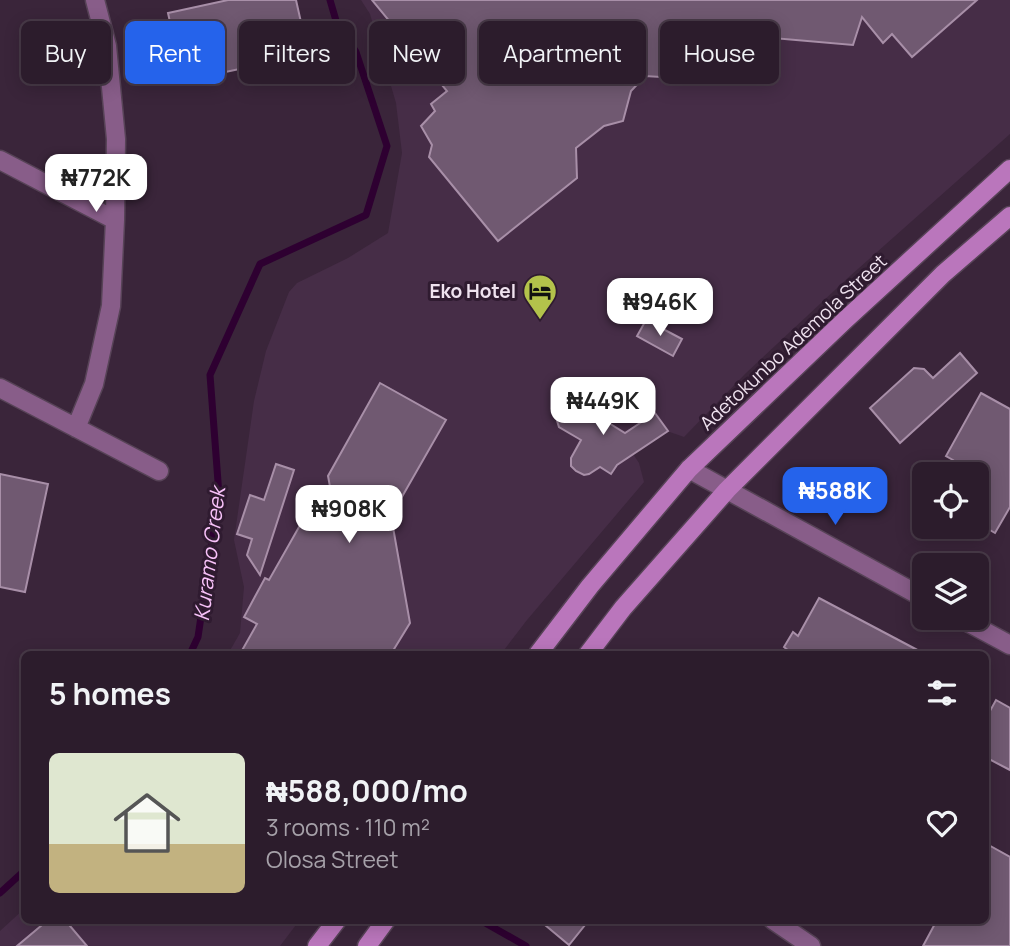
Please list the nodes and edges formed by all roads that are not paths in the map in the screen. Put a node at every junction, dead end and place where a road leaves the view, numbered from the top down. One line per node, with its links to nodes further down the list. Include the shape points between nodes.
1 (95, 0): 5 (street, via 107,46 116,139)
2 (0, 160): 5 (street)
3 (1010, 169): 8 (main road, Adetokunbo Ademola Street)
4 (1010, 216): 10 (main road, via 943,274)
5 (115, 220): 7 (street, via 111,306 94,384)
6 (0, 388): 7 (street)
7 (76, 428): 9 (street)
8 (689, 469): 10 (street); 14 (main road, Adetokunbo Ademola Street)
9 (159, 471)
10 (727, 490): 11 (street); 15 (main road)
11 (912, 591)
12 (982, 630): 13 (street)
13 (1010, 645)
14 (540, 651)
15 (590, 651)
16 (334, 924): 19 (main road)
17 (383, 924): 20 (main road)
18 (779, 924): 21 (street)
19 (317, 946)
20 (367, 946)
21 (811, 946)

